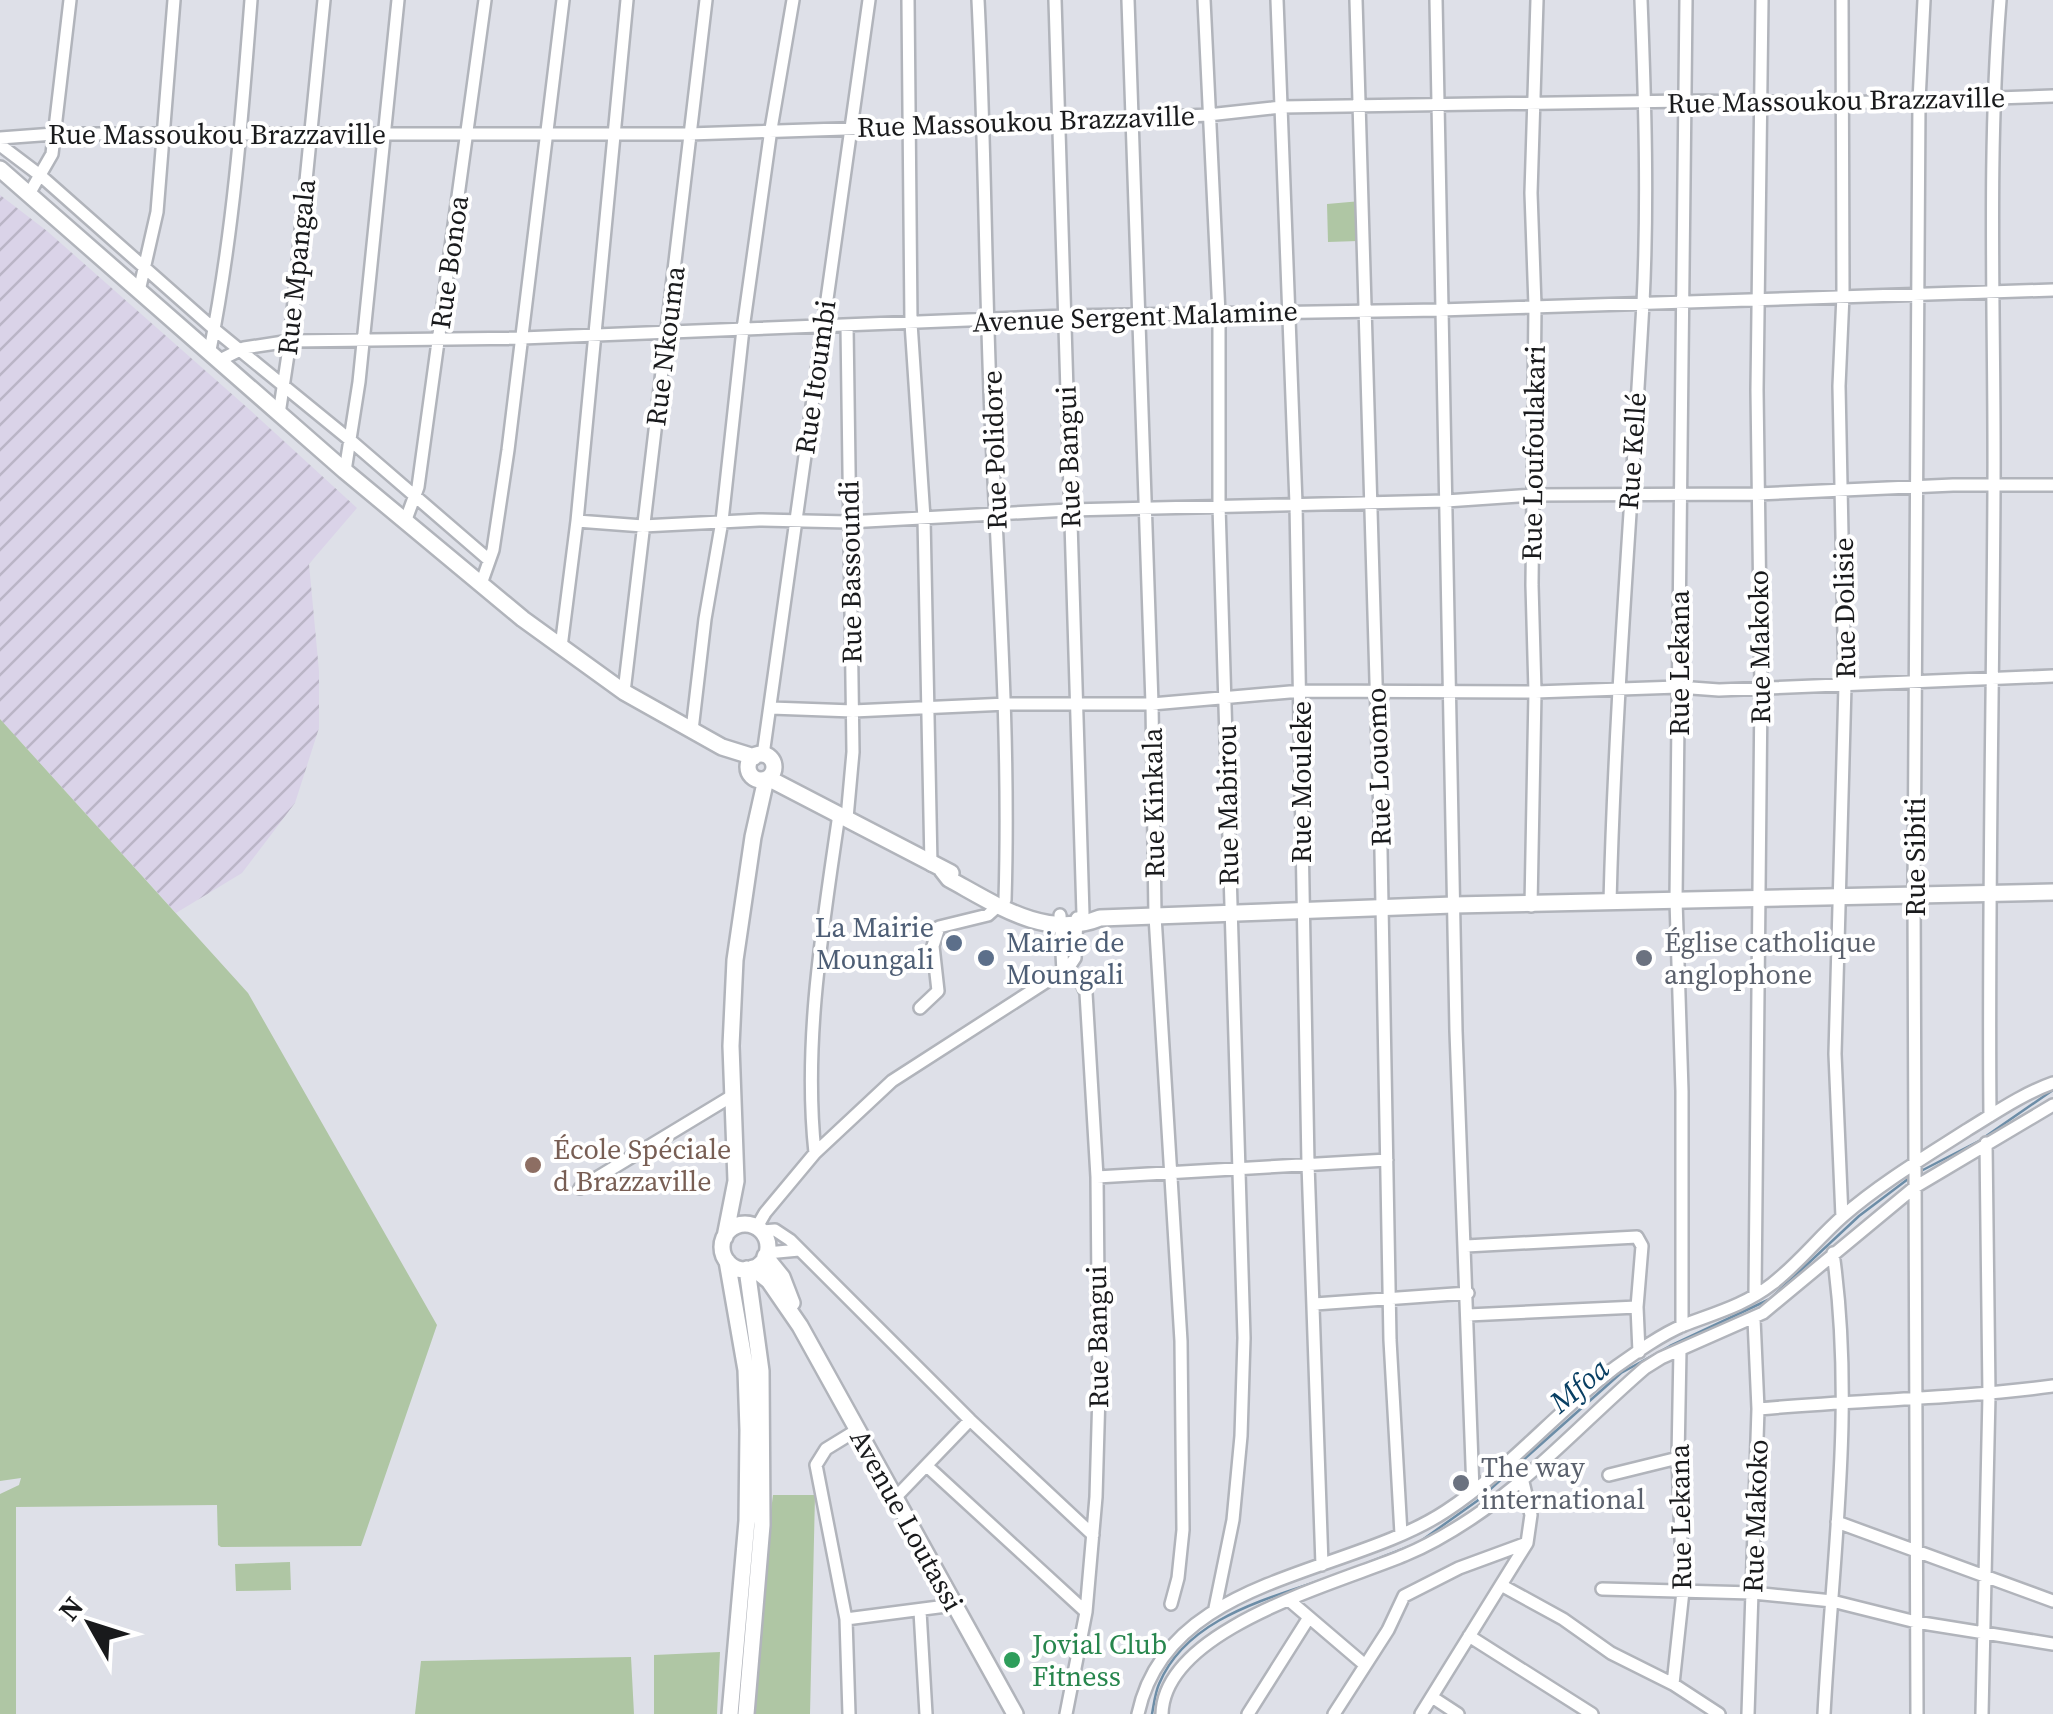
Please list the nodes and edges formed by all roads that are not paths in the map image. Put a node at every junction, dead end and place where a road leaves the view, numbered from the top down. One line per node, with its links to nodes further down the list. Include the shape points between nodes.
1 (70, 0): 47 (street)
2 (174, 0): 48 (street)
3 (251, 0): 49 (street)
4 (324, 0): 45 (street, Rue Mpangala)
5 (398, 0): 50 (street)
6 (484, 0): 53 (street, Rue Bonoa)
7 (563, 0): 46 (street)
8 (627, 0): 51 (street)
9 (706, 0): 52 (street, Rue Nkouma)
10 (793, 0): 44 (street)
11 (869, 0): 42 (street, Rue Itoumbi)
12 (908, 0): 43 (street)
13 (978, 0): 41 (street, Rue Polidore)
14 (1055, 0): 40 (street, Rue Bangui)
15 (1128, 0): 39 (street, Rue Kinkala)
16 (1204, 0): 38 (street, Rue Mabirou)
17 (1278, 0): 35 (street, Rue Mouleke)
18 (1356, 0): 36 (street, Rue Louomo)
19 (1436, 0): 37 (street)
20 (1538, 0): 34 (street, Rue Loufoulakari)
21 (1641, 0): 31 (street, Rue Kellé)
22 (1686, 0): 30 (street, Rue Lekana)
23 (1762, 0): 32 (street, Rue Makoko)
24 (1842, 0): 33 (street, Rue Dolisie)
25 (1924, 0): 29 (street, Rue Sibiti)
26 (2000, 0): 28 (street)
27 (2053, 96): 28 (street, Rue Massoukou Brazzaville)
28 (1994, 98): 29 (street, Rue Massoukou Brazzaville); 61 (street)
29 (1920, 100): 33 (street, Rue Massoukou Brazzaville); 62 (street, Rue Sibiti)
30 (1686, 101): 31 (street, Rue Massoukou Brazzaville); 32 (street, Rue Massoukou Brazzaville); 65 (street, Rue Lekana)
31 (1645, 102): 34 (street, Rue Massoukou Brazzaville); 66 (street, Rue Kellé)
32 (1760, 102): 33 (street, Rue Massoukou Brazzaville); 64 (street, Rue Makoko)
33 (1842, 103): 63 (street, Rue Dolisie)
34 (1536, 105): 37 (street, Rue Massoukou Brazzaville); 67 (street, Rue Loufoulakari)
35 (1281, 107): 36 (street, Rue Massoukou Brazzaville); 38 (street, Rue Massoukou Brazzaville); 70 (street, Rue Mouleke)
36 (1358, 107): 37 (street, Rue Massoukou Brazzaville); 68 (street, Rue Louomo)
37 (1438, 107): 69 (street)
38 (1208, 115): 39 (street, Rue Massoukou Brazzaville); 72 (street, Rue Mabirou)
39 (1134, 118): 40 (street, Rue Massoukou Brazzaville); 71 (street, Rue Kinkala)
40 (1058, 122): 41 (street, Rue Massoukou Brazzaville); 73 (street, Rue Bangui)
41 (984, 125): 43 (street, Rue Massoukou Brazzaville); 74 (street, Rue Polidore)
42 (852, 127): 43 (street, Rue Massoukou Brazzaville); 44 (street, Rue Massoukou Brazzaville); 76 (street, Rue Itoumbi)
43 (910, 128): 75 (street)
44 (770, 129): 52 (street, Rue Massoukou Brazzaville); 79 (street)
45 (310, 133): 49 (street, Rue Massoukou Brazzaville); 50 (street, Rue Massoukou Brazzaville); 85 (street, Rue Mpangala)
46 (546, 133): 51 (street, Rue Massoukou Brazzaville); 53 (street, Rue Massoukou Brazzaville); 83 (street)
47 (54, 134): 48 (street, Rue Massoukou Brazzaville); 54 (street, Rue Massoukou Brazzaville); 56 (street)
48 (164, 134): 49 (street, Rue Massoukou Brazzaville); 58 (street)
49 (240, 134): 78 (street)
50 (384, 134): 53 (street, Rue Massoukou Brazzaville); 84 (street)
51 (614, 134): 52 (street, Rue Massoukou Brazzaville); 81 (street)
52 (689, 134): 80 (street, Rue Nkouma)
53 (466, 135): 82 (street, Rue Bonoa)
54 (0, 142): 56 (street)
55 (0, 168): 57 (main road)
56 (41, 176): 57 (street); 58 (street)
57 (28, 194): 60 (main road)
58 (146, 268): 60 (street); 78 (street)
59 (2053, 290): 61 (street, Avenue Sergent Malamine)
60 (139, 291): 87 (main road)
61 (1994, 292): 62 (street, Avenue Sergent Malamine); 92 (street)
62 (1920, 293): 63 (street, Avenue Sergent Malamine); 94 (street, Rue Sibiti)
63 (1842, 295): 64 (street, Avenue Sergent Malamine); 95 (street, Rue Dolisie)
64 (1759, 299): 65 (street, Avenue Sergent Malamine); 98 (street, Rue Makoko)
65 (1682, 300): 66 (street, Avenue Sergent Malamine); 97 (street, Rue Lekana)
66 (1643, 301): 67 (street, Avenue Sergent Malamine); 96 (street, Rue Kellé)
67 (1535, 306): 69 (street, Avenue Sergent Malamine); 99 (street, Rue Loufoulakari)
68 (1368, 310): 69 (street, Avenue Sergent Malamine); 70 (street, Avenue Sergent Malamine); 101 (street, Rue Louomo)
69 (1439, 310): 102 (street)
70 (1290, 311): 72 (street, Avenue Sergent Malamine); 103 (street, Rue Mouleke)
71 (1139, 314): 72 (street, Avenue Sergent Malamine); 73 (street, Avenue Sergent Malamine); 106 (street, Rue Kinkala)
72 (1219, 314): 104 (street, Rue Mabirou)
73 (1065, 316): 74 (street, Avenue Sergent Malamine); 105 (street, Rue Bangui)
74 (990, 321): 75 (street, Avenue Sergent Malamine); 107 (street, Rue Polidore)
75 (911, 323): 77 (street, Avenue Sergent Malamine); 108 (street)
76 (821, 326): 77 (street, Avenue Sergent Malamine); 79 (street, Avenue Sergent Malamine); 109 (street, Rue Itoumbi)
77 (847, 326): 113 (street, Rue Bassoundi)
78 (214, 329): 86 (street); 87 (street)
79 (742, 329): 80 (street, Avenue Sergent Malamine); 111 (street)
80 (667, 330): 81 (street, Avenue Sergent Malamine); 114 (street, Rue Nkouma)
81 (594, 335): 83 (street, Avenue Sergent Malamine); 110 (street)
82 (439, 336): 83 (street, Avenue Sergent Malamine); 84 (street, Avenue Sergent Malamine); 100 (street, Rue Bonoa)
83 (522, 338): 115 (street)
84 (362, 339): 85 (street, Avenue Sergent Malamine); 90 (street)
85 (290, 340): 86 (street, Avenue Sergent Malamine); 88 (street, Rue Mpangala)
86 (239, 350): 87 (street, Avenue Sergent Malamine); 88 (street)
87 (215, 355): 89 (main road)
88 (283, 386): 89 (street, Rue Mpangala); 90 (street)
89 (279, 414): 91 (main road)
90 (350, 440): 91 (street); 100 (street)
91 (344, 471): 112 (main road)
92 (1994, 484): 93 (street); 94 (street); 119 (street)
93 (2053, 485)
94 (1918, 487): 95 (street); 120 (street, Rue Sibiti)
95 (1842, 490): 98 (street); 121 (street, Rue Dolisie)
96 (1630, 492): 97 (street); 99 (street); 123 (street, Rue Kellé)
97 (1680, 494): 98 (street); 122 (street, Rue Lekana)
98 (1756, 494): 124 (street, Rue Makoko)
99 (1534, 495): 102 (street); 129 (street, Rue Loufoulakari)
100 (414, 498): 112 (street, Rue Bonoa); 115 (street)
101 (1372, 502): 102 (street); 103 (street); 127 (street, Rue Louomo)
102 (1446, 502): 128 (street)
103 (1296, 504): 104 (street); 125 (street, Rue Mouleke)
104 (1219, 506): 106 (street); 130 (street, Rue Mabirou)
105 (1070, 510): 106 (street); 107 (street); 132 (street, Rue Bangui)
106 (1144, 510): 133 (street, Rue Kinkala)
107 (996, 515): 108 (street); 131 (street, Rue Polidore)
108 (924, 518): 113 (street); 135 (street)
109 (795, 520): 111 (street); 113 (street); 134 (street, Rue Itoumbi)
110 (578, 521): 114 (street); 117 (street)
111 (722, 521): 114 (street); 137 (street)
112 (406, 522): 116 (main road)
113 (848, 522): 136 (street, Rue Bassoundi)
114 (643, 526): 126 (street, Rue Nkouma)
115 (489, 560): 116 (street)
116 (481, 584): 117 (main road)
117 (561, 647): 126 (main road)
118 (2053, 676): 119 (street)
119 (1993, 678): 120 (street); 141 (street)
120 (1916, 682): 121 (street); 143 (street, Rue Sibiti)
121 (1846, 684): 124 (street); 144 (street, Rue Dolisie)
122 (1678, 687): 123 (street); 124 (street); 146 (street, Rue Lekana)
123 (1618, 688): 129 (street); 147 (street, Rue Kellé)
124 (1762, 689): 145 (street, Rue Makoko)
125 (1300, 691): 127 (street); 130 (street); 151 (street, Rue Mouleke)
126 (624, 692): 137 (main road)
127 (1376, 692): 128 (street); 152 (street, Rue Louomo)
128 (1452, 692): 129 (street); 149 (street)
129 (1534, 692): 150 (street, Rue Loufoulakari)
130 (1224, 699): 133 (street); 153 (street, Rue Mabirou)
131 (1007, 704): 132 (street); 135 (street); 148 (street, Rue Polidore)
132 (1077, 704): 133 (street); 155 (street, Rue Bangui)
133 (1152, 704): 154 (street, Rue Kinkala)
134 (772, 708): 136 (street); 138 (street, Rue Itoumbi)
135 (926, 708): 136 (street); 140 (street)
136 (852, 712): 139 (street, Rue Bassoundi, via 852,782)
137 (692, 730): 138 (main road)
138 (761, 769): 139 (main road); 159 (main road, via 735,960)
139 (843, 816): 140 (main road); 163 (street, Rue Bassoundi, via 817,993)
140 (936, 868): 148 (main road)
141 (1988, 892): 142 (main road); 143 (main road); 161 (street)
142 (2053, 892)
143 (1914, 894): 144 (main road); 166 (street, Rue Sibiti)
144 (1839, 895): 145 (main road); 173 (street, Rue Dolisie, via 1835,1054)
145 (1758, 899): 146 (main road); 182 (street, Rue Makoko)
146 (1676, 900): 147 (main road); 188 (street, Rue Lekana)
147 (1610, 902): 150 (main road)
148 (1001, 903): 155 (main road, via 1034,921); 157 (street, via 988,915 939,927 933,946 938,990)
149 (1453, 905): 150 (main road); 152 (main road); 176 (street)
150 (1530, 906)
151 (1302, 910): 152 (main road); 153 (main road); 165 (street, Rue Mouleke)
152 (1380, 910): 164 (street, Rue Louomo)
153 (1230, 914): 154 (main road); 167 (street, Rue Mabirou)
154 (1155, 916): 155 (main road); 168 (street, Rue Kinkala)
155 (1071, 918): 156 (street, Rue Bangui)
156 (1061, 973): 163 (street, via 892,1081); 169 (street, Rue Bangui, via 1081,982 1086,993)
157 (920, 1008)
158 (2053, 1083): 161 (street)
159 (732, 1096): 170 (main road); 172 (street)
160 (2053, 1105): 162 (street)
161 (1990, 1116): 166 (street)
162 (1986, 1142): 171 (street); 192 (street)
163 (815, 1154): 174 (street)
164 (1388, 1160): 165 (street); 183 (street, Rue Louomo)
165 (1308, 1164): 167 (street); 184 (street, Rue Mouleke)
166 (1914, 1165): 171 (street, Rue Sibiti); 173 (street)
167 (1240, 1167): 168 (street); 220 (street, Rue Mabirou, via 1241,1436)
168 (1170, 1172): 169 (street); 218 (street, Rue Kinkala, via 1184,1464 1183,1530)
169 (1097, 1176): 205 (street, Rue Bangui)
170 (736, 1181): 174 (main road); 175 (main road)
171 (1915, 1186): 178 (street); 193 (street, Rue Sibiti)
172 (580, 1188)
173 (1842, 1217): 182 (street, via 1801,1260)
174 (756, 1227): 175 (main road, via 735,1226); 177 (street, via 775,1230); 180 (main road, via 767,1241)
175 (724, 1237): 179 (main road)
176 (1466, 1246): 181 (street); 185 (street, via 1637,1237)
177 (799, 1250): 180 (street); 196 (street)
178 (1833, 1254): 187 (street); 194 (street)
179 (727, 1261): 180 (main road); 233 (main road, via 746,1370 748,1430)
180 (758, 1262): 197 (main road, Avenue Loutassi, via 782,1278 800,1326); 234 (main road, via 762,1525)
181 (1468, 1293): 183 (street); 186 (street)
182 (1755, 1294): 188 (street)
183 (1389, 1301): 184 (street); 206 (street, Rue Louomo)
184 (1314, 1304): 209 (street, Rue Mouleke)
185 (1637, 1307): 186 (street); 190 (street)
186 (1468, 1315): 202 (street)
187 (1754, 1319): 189 (street); 195 (street, Rue Makoko)
188 (1682, 1326): 190 (street)
189 (1680, 1350): 198 (street, Rue Lekana); 201 (street, via 1645,1368)
190 (1639, 1352): 202 (street)
191 (2053, 1386): 192 (street)
192 (1989, 1395): 193 (street); 210 (street)
193 (1914, 1396): 194 (street); 208 (street, Rue Sibiti)
194 (1844, 1401): 195 (street); 204 (street)
195 (1758, 1409): 214 (street, Rue Makoko)
196 (970, 1420): 199 (street); 205 (street)
197 (857, 1430): 203 (main road, Avenue Loutassi); 223 (street, via 826,1449 816,1465)
198 (1678, 1458): 200 (street); 213 (street, Rue Lekana)
199 (928, 1466): 203 (street); 222 (street)
200 (1609, 1475)
201 (1522, 1478): 207 (street, via 1532,1515); 216 (street, via 1450,1532)
202 (1474, 1491): 206 (street)
203 (895, 1498): 219 (main road, Avenue Loutassi)
204 (1837, 1522): 208 (street); 215 (street)
205 (1093, 1534): 222 (street, Rue Bangui)
206 (1401, 1534): 209 (street)
207 (1527, 1543): 211 (street); 229 (street, via 1404,1596)
208 (1916, 1551): 210 (street); 225 (street, Rue Sibiti)
209 (1322, 1565): 220 (street)
210 (1985, 1578): 217 (street); 226 (street)
211 (1500, 1585): 227 (street); 230 (street)
212 (1602, 1589): 213 (street)
213 (1683, 1591): 214 (street); 230 (street, Rue Lekana)
214 (1753, 1593): 215 (street); 247 (street, Rue Makoko)
215 (1832, 1601): 225 (street); 248 (street)
216 (1290, 1602): 224 (street); 240 (street, via 1196,1650 1166,1689)
217 (2053, 1602)
218 (1171, 1604)
219 (954, 1606): 221 (street); 237 (main road, Avenue Loutassi)
220 (1215, 1608): 239 (street, via 1174,1642)
221 (920, 1611): 223 (street); 236 (street)
222 (1086, 1612): 238 (street, Rue Bangui)
223 (846, 1619): 235 (street)
224 (1308, 1619): 229 (street); 241 (street)
225 (1916, 1622): 226 (street); 249 (street, Rue Sibiti)
226 (1985, 1634): 228 (street); 250 (street)
227 (1469, 1636): 231 (street); 245 (street)
228 (2053, 1644)
229 (1365, 1665): 242 (street)
230 (1673, 1684): 232 (street)
231 (1432, 1697): 243 (street); 244 (street)
232 (1701, 1709): 246 (street)
233 (730, 1714)
234 (746, 1714)
235 (849, 1714)
236 (926, 1714)
237 (1015, 1714)
238 (1066, 1714)
239 (1138, 1714)
240 (1162, 1714)
241 (1248, 1714)
242 (1334, 1714)
243 (1421, 1714)
244 (1458, 1714)
245 (1592, 1714)
246 (1719, 1714)
247 (1748, 1714)
248 (1824, 1714)
249 (1917, 1714)
250 (1982, 1714)

